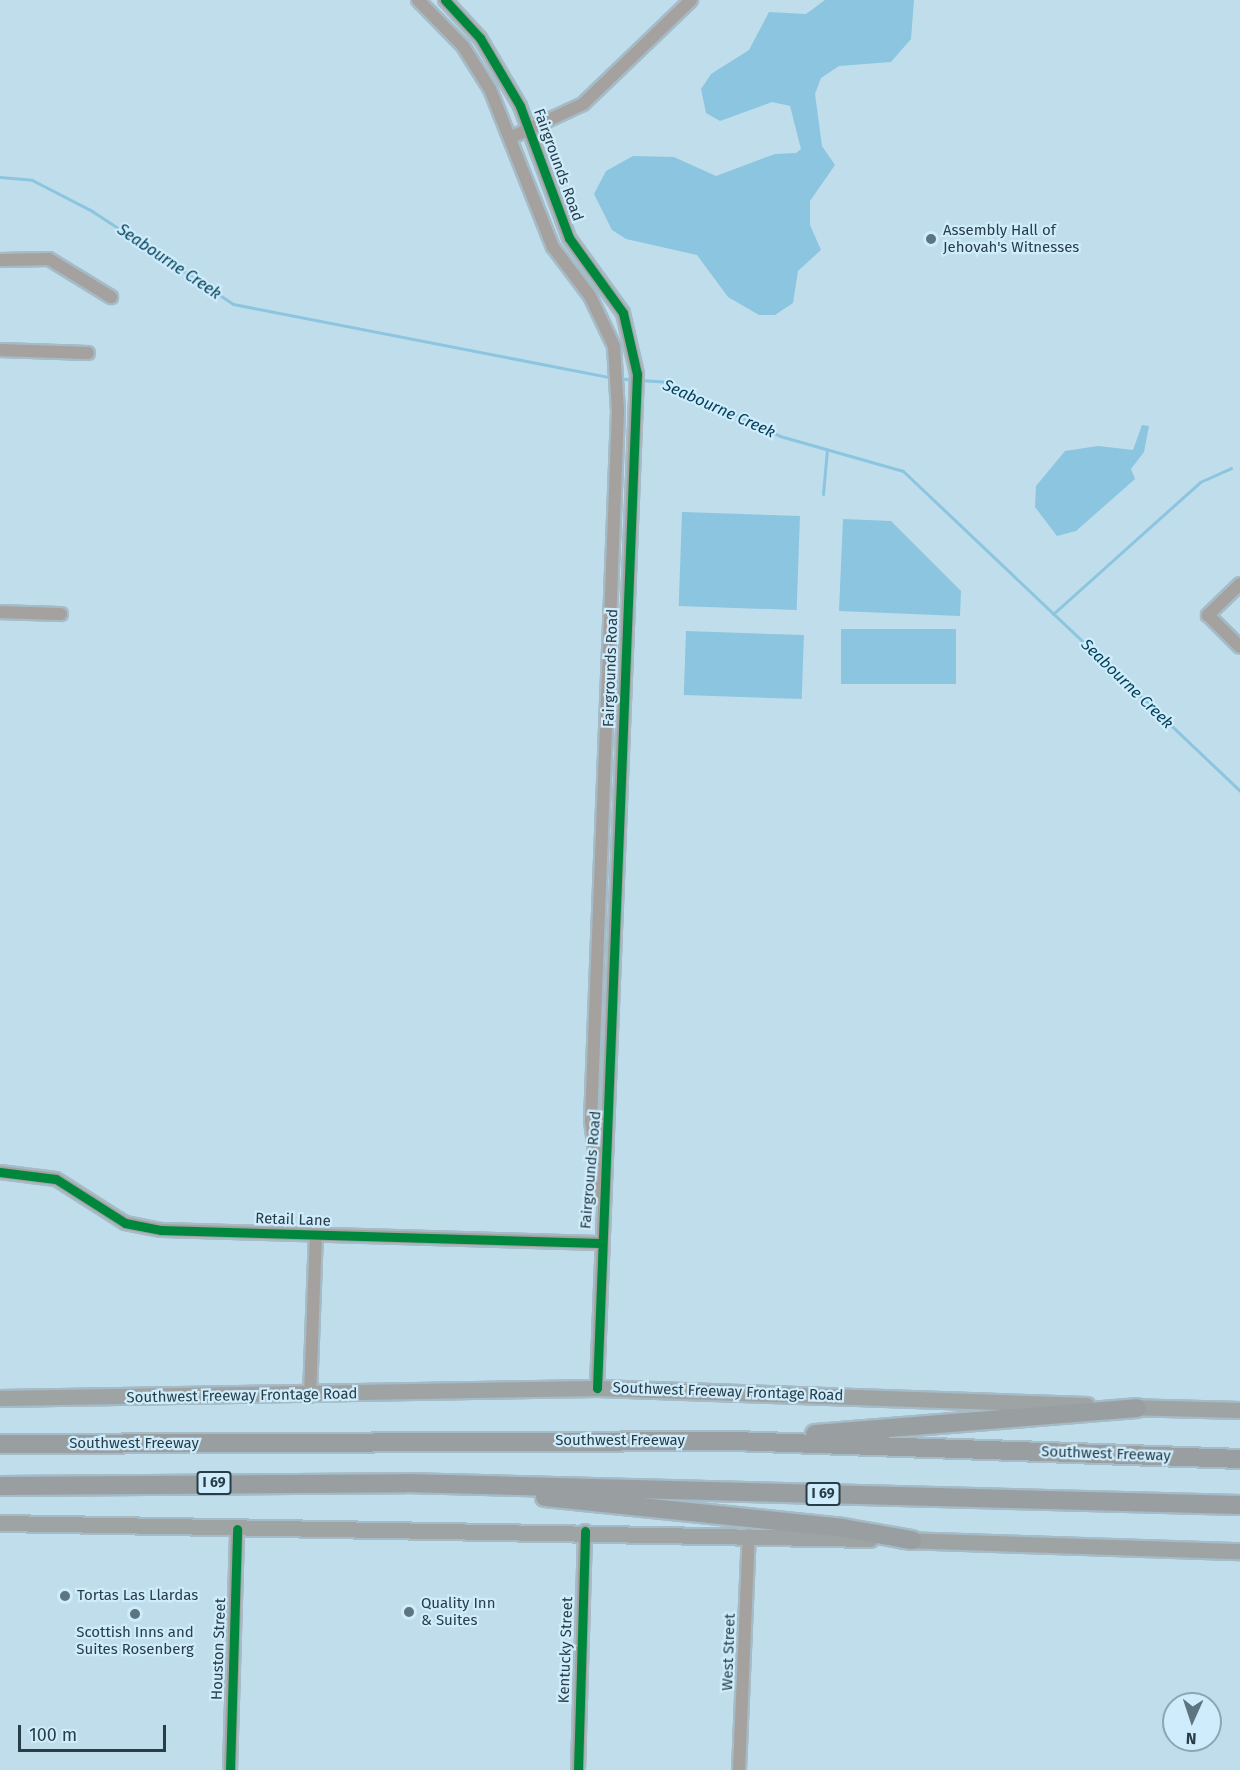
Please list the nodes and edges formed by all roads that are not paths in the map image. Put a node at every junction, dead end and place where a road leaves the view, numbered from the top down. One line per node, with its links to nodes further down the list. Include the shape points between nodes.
1 (418, 0): 5 (street, Fairgrounds Road, via 468,53)
2 (445, 0): 4 (street, Fairgrounds Road, via 480,38)
3 (692, 0): 4 (street, via 583,104)
4 (529, 130): 5 (street); 15 (street, Fairgrounds Road, via 569,238 617,304 632,342 637,412 609,1174)
5 (512, 137): 15 (street, Fairgrounds Road, via 554,248 591,296 614,346 618,411 591,1121)
6 (0, 260): 7 (street, via 49,259)
7 (111, 297)
8 (0, 350): 9 (street)
9 (88, 353)
10 (1240, 584): 13 (street, via 1208,615)
11 (0, 612): 12 (street)
12 (61, 614)
13 (1240, 647)
14 (0, 1172): 16 (street, Retail Lane, via 56,1179 108,1214 141,1227)
15 (602, 1197): 17 (street, Fairgrounds Road)
16 (316, 1236): 17 (street, Retail Lane); 19 (street)
17 (600, 1243): 18 (street, Fairgrounds Road)
18 (597, 1388): 19 (main road, Southwest Freeway Frontage Road); 21 (main road, Southwest Freeway Frontage Road)
19 (310, 1396): 20 (main road, Southwest Freeway Frontage Road)
20 (3, 1400)
21 (1137, 1407): 22 (main road, Southwest Freeway Frontage Road); 23 (highway)
22 (1240, 1410)
23 (733, 1441): 24 (highway, Southwest Freeway); 25 (highway, Southwest Freeway)
24 (3, 1444)
25 (1240, 1459)
26 (406, 1483): 27 (highway, I 69); 28 (highway, I 69); 33 (highway, via 843,1528)
27 (0, 1486)
28 (1240, 1505)
29 (0, 1523): 30 (main road)
30 (237, 1529): 31 (main road); 35 (street, Houston Street)
31 (585, 1531): 32 (main road); 36 (street, Kentucky Street)
32 (749, 1535): 33 (main road); 37 (street, West Street)
33 (912, 1540): 34 (main road)
34 (1240, 1551)
35 (230, 1770)
36 (578, 1770)
37 (739, 1770)

